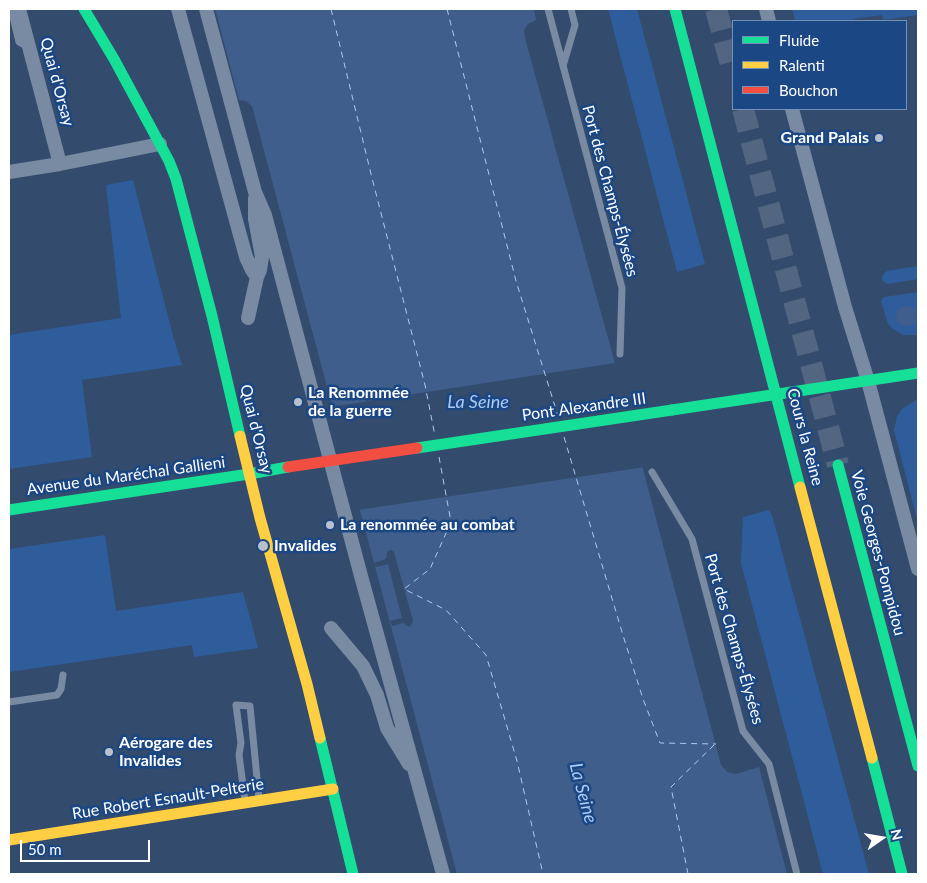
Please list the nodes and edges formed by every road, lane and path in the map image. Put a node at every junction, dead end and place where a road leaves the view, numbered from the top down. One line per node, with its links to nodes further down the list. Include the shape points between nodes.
1 (11, 9): 9 (lane, via 19,42)
2 (20, 9): 9 (street, Quai d'Orsay)
3 (84, 9): 12 (main road, Quai d'Orsay)
4 (178, 9): 16 (street, via 246,257)
5 (206, 9): 15 (street)
6 (548, 9): 10 (lane, Port des Champs-Élysées)
7 (571, 9): 10 (lane, via 575,26)
8 (675, 9): 21 (main road, Cours la Reine)
9 (30, 49): 13 (street, Quai d'Orsay)
10 (563, 67): 18 (lane, Port des Champs-Élysées, via 622,288)
11 (792, 110): 20 (street)
12 (160, 144): 13 (street); 24 (main road, Quai d'Orsay, via 178,189)
13 (60, 164): 14 (street)
14 (9, 172)
15 (255, 192): 16 (street, via 254,219 262,257); 31 (street, via 265,216)
16 (257, 276): 17 (street)
17 (248, 318)
18 (620, 354)
19 (918, 373): 20 (main road, Pont Alexandre III)
20 (868, 381): 21 (main road, Pont Alexandre III); 26 (street)
21 (776, 395): 24 (main road, Pont Alexandre III, bridge); 39 (main road, Cours la Reine)
22 (838, 465): 30 (main road, Voie Georges-Pompidou)
23 (652, 472): 38 (lane, Port des Champs-Élysées, via 692,539 743,731 770,764)
24 (249, 474): 25 (main road, Avenue du Maréchal Gallieni); 32 (main road, Quai d'Orsay)
25 (9, 510)
26 (918, 569)
27 (331, 628): 31 (street, via 363,666 377,695 387,728)
28 (63, 674): 29 (lane, via 57,695)
29 (9, 702)
30 (918, 766)
31 (418, 780): 37 (street)
32 (333, 789): 33 (main road, Rue Robert Esnault-Pelterie); 36 (main road, Quai d'Orsay)
33 (259, 802): 34 (main road, Rue Robert Esnault-Pelterie); 34 (lane, via 250,706 236,705 241,743 238,755)
34 (246, 804): 35 (main road, Rue Robert Esnault-Pelterie)
35 (9, 840)
36 (353, 874)
37 (443, 874)
38 (797, 874)
39 (902, 874)

